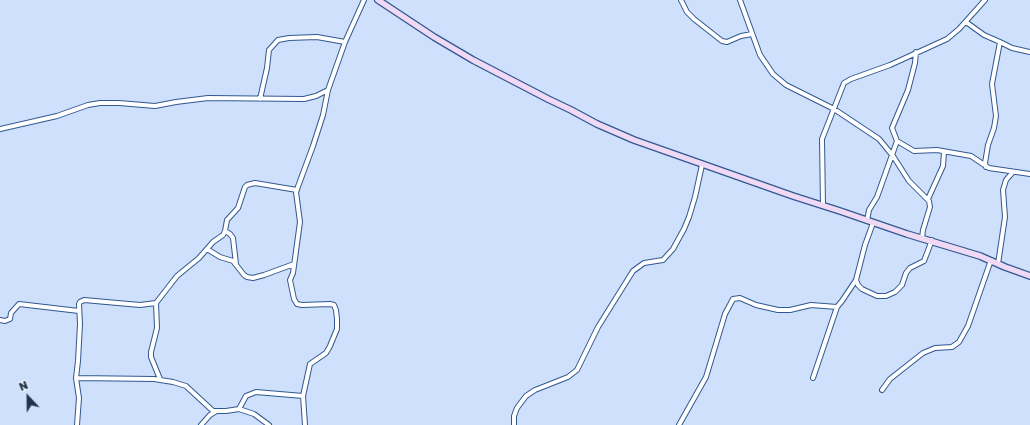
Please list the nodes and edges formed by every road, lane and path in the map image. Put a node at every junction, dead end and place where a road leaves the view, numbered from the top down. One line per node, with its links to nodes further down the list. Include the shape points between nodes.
1 (364, 0): 8 (street)
2 (378, 0): 21 (street, via 473,60 597,124)
3 (681, 0): 7 (street, via 694,19 722,41 727,42)
4 (740, 0): 7 (street)
5 (985, 0): 6 (street)
6 (966, 22): 9 (street, via 984,35); 10 (street, via 947,39)
7 (752, 34): 14 (street, via 760,55 773,74 786,85)
8 (345, 42): 12 (street); 13 (street, via 317,37 278,40 269,50)
9 (1000, 42): 11 (street); 22 (street, via 992,84 996,116 987,150)
10 (916, 52): 15 (street, via 846,82); 18 (street, via 910,83 892,128)
11 (1030, 52)
12 (328, 90): 13 (street, via 304,99); 25 (street, via 323,115)
13 (260, 99): 17 (street, via 208,98 155,106 108,102)
14 (827, 106): 15 (street); 16 (street)
15 (834, 109): 16 (street); 20 (street, via 879,139)
16 (831, 115): 27 (street, via 822,139)
17 (0, 129)
18 (897, 141): 19 (street, via 914,151); 20 (street)
19 (944, 152): 22 (street, via 971,156); 26 (street, via 943,166)
20 (893, 156): 26 (street, via 909,181); 28 (street, via 877,197 869,210)
21 (702, 165): 27 (street); 55 (street, via 684,230 672,249 662,260 644,263 633,271 598,327 578,370 526,396 517,408)
22 (986, 167): 23 (street)
23 (1013, 172): 24 (street); 37 (street, via 1006,180 1003,190 1005,217)
24 (1030, 174)
25 (297, 190): 30 (street, via 255,183 247,185 238,208 227,220); 36 (street, via 300,222)
26 (928, 200): 31 (street, via 930,207)
27 (823, 206): 28 (street)
28 (867, 221): 29 (street)
29 (873, 223): 31 (street); 39 (street)
30 (225, 231): 33 (street); 35 (street, via 232,238)
31 (922, 238): 32 (street)
32 (932, 240): 34 (street); 39 (street, via 924,261 910,268 902,285 895,292 877,296 862,289)
33 (207, 249): 35 (street); 40 (street, via 177,276)
34 (991, 260): 37 (street); 47 (street, via 968,326 959,343 923,353 890,379)
35 (236, 264): 36 (street, via 244,275 253,278)
36 (294, 264): 48 (street, via 290,284 295,302 298,305 334,305 337,319 337,329 330,346 323,355 310,364)
37 (998, 264): 38 (street)
38 (1030, 276)
39 (856, 280): 41 (street)
40 (156, 303): 42 (street, via 140,305 84,300 79,303); 46 (street, via 156,328 151,357)
41 (837, 307): 45 (street); 56 (street, via 811,305 778,310 740,298 734,299 725,314 706,377)
42 (79, 311): 43 (street, via 19,304 10,318); 44 (street)
43 (0, 320)
44 (76, 378): 46 (street); 51 (street, via 79,398)
45 (813, 378)
46 (160, 380): 50 (street, via 186,386)
47 (882, 390)
48 (303, 396): 49 (street, via 256,392 246,396); 54 (street)
49 (239, 409): 50 (street); 53 (street, via 254,414)
50 (215, 412): 52 (street)
51 (77, 425)
52 (201, 425)
53 (269, 425)
54 (305, 425)
55 (514, 425)
56 (679, 425)

